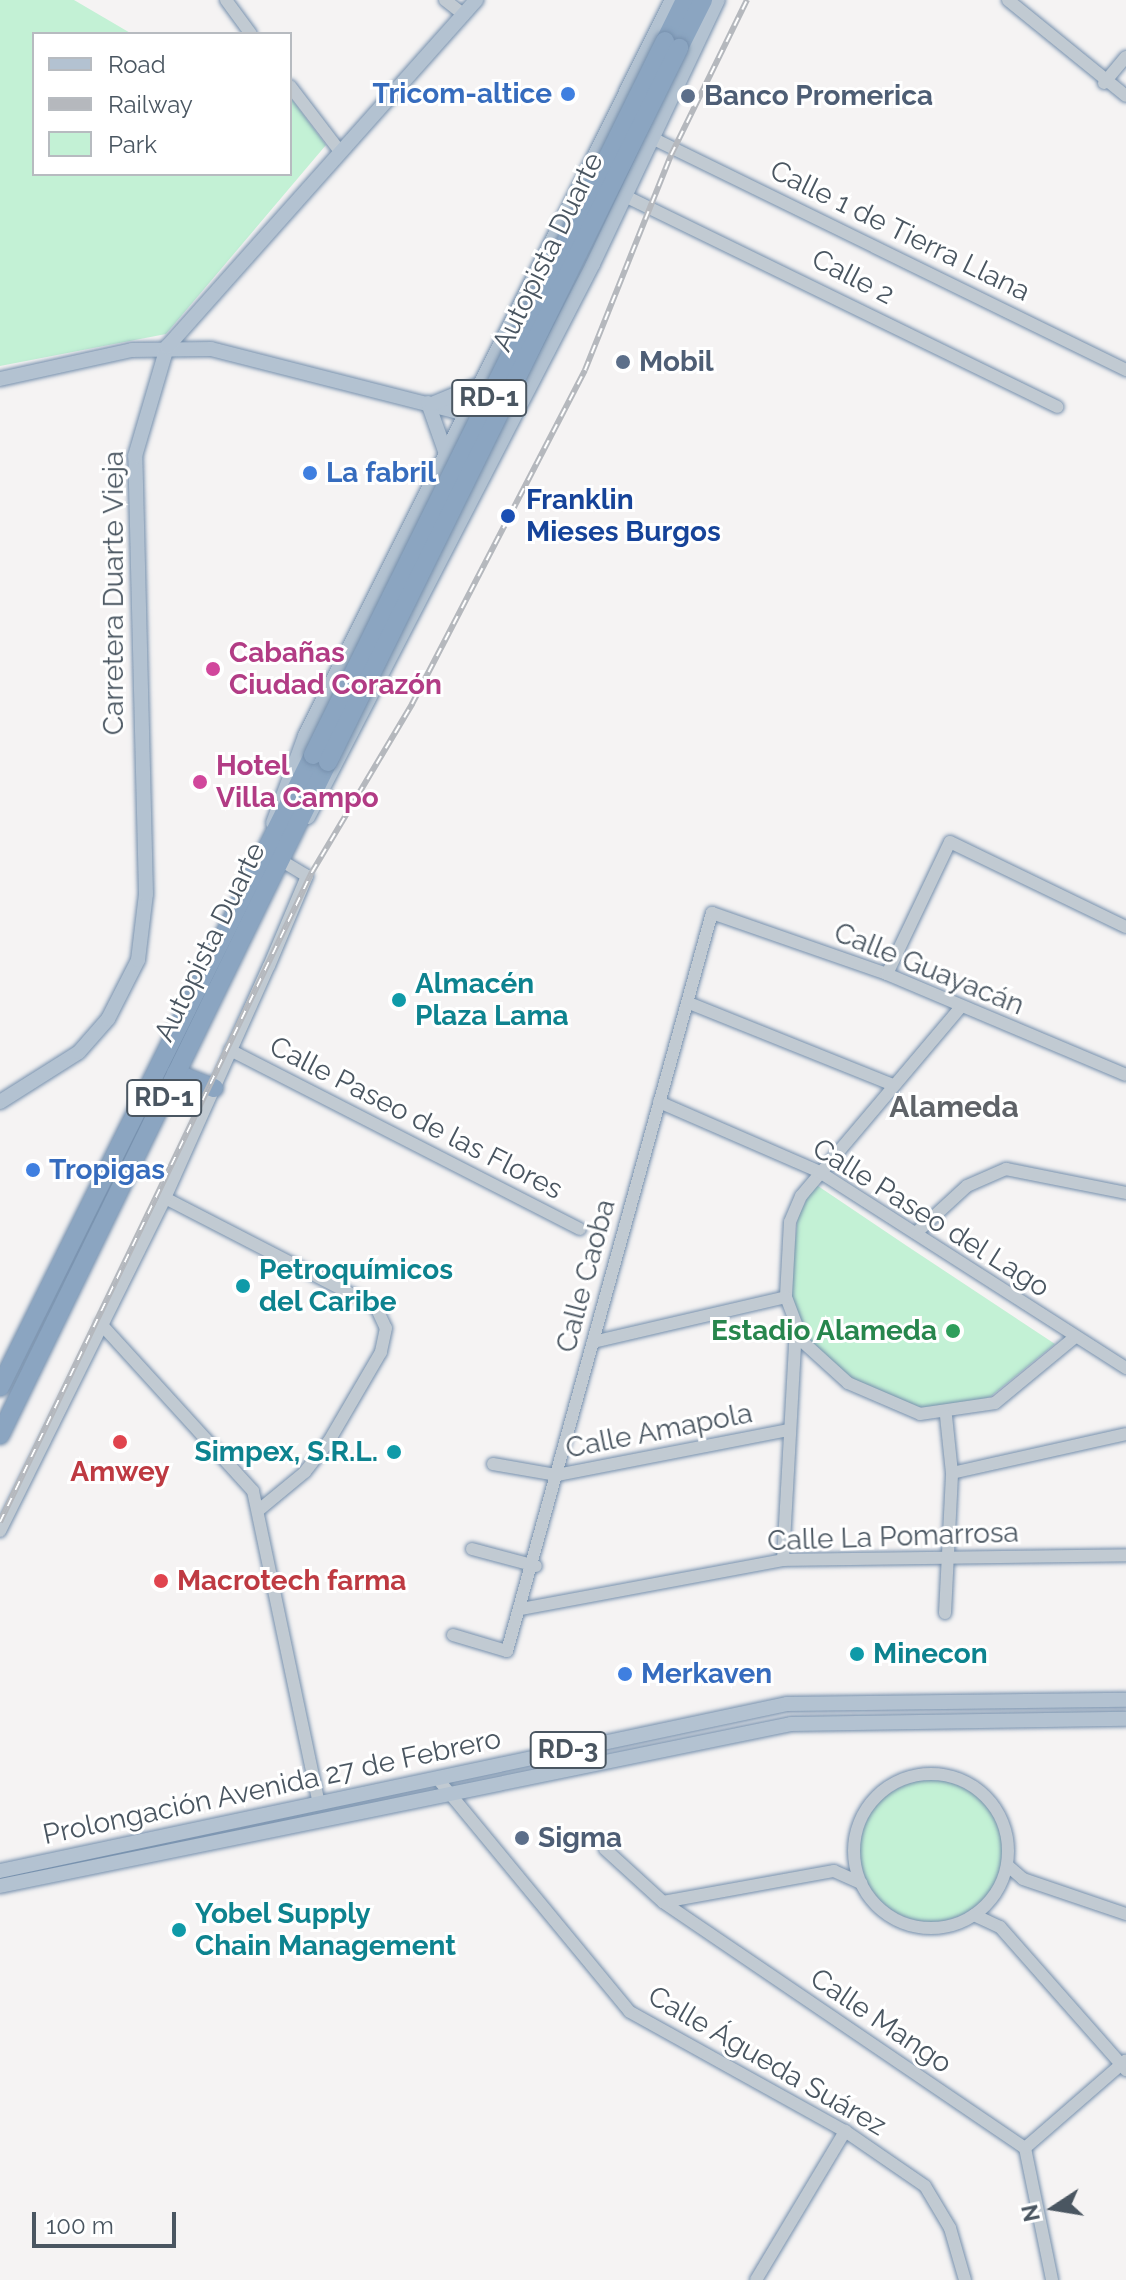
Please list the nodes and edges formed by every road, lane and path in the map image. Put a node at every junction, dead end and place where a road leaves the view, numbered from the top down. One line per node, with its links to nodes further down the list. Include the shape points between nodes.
1 (226, 0): 10 (street)
2 (445, 0): 9 (street)
3 (476, 0): 9 (main road, Carretera Duarte Vieja)
4 (672, 0): 22 (main road, Autopista Duarte)
5 (685, 0): 11 (highway, RD-1)
6 (703, 0): 11 (highway, Autopista Duarte / RD-1)
7 (718, 0): 16 (main road)
8 (1008, 0): 13 (street)
9 (464, 15): 17 (main road, Carretera Duarte Vieja)
10 (250, 32)
11 (672, 44): 28 (highway, Autopista Duarte / RD-1, bridge)
12 (1126, 57): 13 (street)
13 (1104, 83): 15 (street)
14 (292, 89): 17 (street)
15 (1126, 96)
16 (652, 138): 18 (main road); 20 (street, Calle 1 de Tierra Llana)
17 (339, 150): 19 (main road, Carretera Duarte Vieja)
18 (625, 196): 24 (street, Calle 2); 26 (main road)
19 (167, 347): 21 (main road); 23 (main road, via 250,355); 42 (main road, Carretera Duarte Vieja, via 135,456 146,894 138,960 108,1019 79,1052)
20 (1126, 370)
21 (0, 379)
22 (476, 386): 23 (main road); 25 (main road, Autopista Duarte)
23 (430, 403): 25 (main road); 27 (main road)
24 (1057, 407)
25 (463, 413): 26 (main road); 27 (main road, Autopista Duarte)
26 (509, 427): 29 (main road, via 325,794)
27 (445, 451): 30 (main road, Autopista Duarte, via 286,777)
28 (320, 759): 29 (highway, Autopista Duarte / RD-1); 30 (highway, Autopista Duarte / RD-1)
29 (294, 836): 31 (highway, Autopista Duarte / RD-1)
30 (267, 844): 55 (highway, Autopista Duarte / RD-1)
31 (282, 861): 37 (street, via 307,876); 38 (highway, Autopista Duarte / RD-1)
32 (712, 913): 34 (street, Calle Guayacán); 35 (street, Calle Caoba)
33 (1126, 927): 34 (street, via 950,842)
34 (887, 974): 36 (street, Calle Guayacán)
35 (689, 1003): 40 (street); 43 (street, Calle Caoba)
36 (960, 1008): 39 (street, Calle Guayacán); 40 (street)
37 (230, 1050): 41 (street); 47 (street, Calle Paseo de las Flores)
38 (176, 1073): 41 (highway); 59 (highway, Autopista Duarte / RD-1)
39 (1126, 1075)
40 (893, 1085): 44 (street)
41 (214, 1088): 46 (street)
42 (0, 1102)
43 (659, 1102): 44 (street, Calle Paseo del Lago); 53 (street, Calle Caoba)
44 (818, 1171): 48 (street, Calle Paseo del Lago); 49 (street, via 790,1222)
45 (1126, 1193): 48 (street, via 1006,1169 967,1186)
46 (165, 1198): 50 (street); 63 (street, via 376,1307 386,1328 381,1352 329,1441 305,1472)
47 (580, 1229)
48 (917, 1232): 52 (street, Calle Paseo del Lago)
49 (786, 1297): 51 (street); 53 (street)
50 (101, 1324): 63 (street, via 244,1478); 64 (street)
51 (796, 1326): 56 (street, via 815,1353 871,1398); 57 (street)
52 (1075, 1337): 54 (street, Calle Paseo del Lago); 56 (street, via 1018,1390)
53 (593, 1342): 62 (street, Calle Caoba)
54 (1126, 1368)
55 (0, 1387)
56 (946, 1416): 61 (street)
57 (788, 1430): 62 (street, Calle Amapola); 68 (street)
58 (1126, 1434): 61 (street)
59 (0, 1435)
60 (493, 1464): 62 (street, Calle Amapola)
61 (952, 1473): 67 (street)
62 (557, 1475): 69 (street, Calle Caoba)
63 (259, 1510): 77 (street)
64 (0, 1531)
65 (472, 1549): 69 (street)
66 (1126, 1555): 67 (street, Calle La Pomarrosa)
67 (945, 1558): 68 (street, Calle La Pomarrosa); 71 (street)
68 (783, 1560): 70 (street, Calle La Pomarrosa)
69 (536, 1566): 70 (street, Calle Caoba)
70 (521, 1609): 72 (street, Calle Caoba, via 507,1651)
71 (945, 1613)
72 (453, 1635)
73 (1126, 1700): 75 (main road, Prolongación Avenida 27 de Febrero / RD-3, via 787,1704)
74 (1126, 1719): 76 (main road, Prolongación Avenida 27 de Febrero / RD-3, via 809,1722)
75 (437, 1778): 76 (street, Calle Águeda Suárez); 77 (main road, Prolongación Avenida 27 de Febrero / RD-3)
76 (453, 1798): 81 (main road, Prolongación Avenida 27 de Febrero / RD-3); 95 (street, Calle Águeda Suárez, via 630,2012)
77 (319, 1803): 78 (main road, Prolongación Avenida 27 de Febrero / RD-3)
78 (132, 1843): 81 (main road); 83 (main road, Prolongación Avenida 27 de Febrero / RD-3)
79 (854, 1848): 82 (street, via 858,1826 885,1789 939,1775 989,1800 1001,1820); 84 (street); 86 (street)
80 (605, 1849): 90 (street, Calle Mango)
81 (136, 1861): 88 (main road, Prolongación Avenida 27 de Febrero / RD-3)
82 (1007, 1865): 85 (street); 87 (street)
83 (0, 1871)
84 (834, 1871): 86 (street); 90 (street)
85 (1023, 1879): 87 (street); 91 (street)
86 (861, 1883): 92 (street, via 873,1902 910,1925 943,1927)
87 (1000, 1884): 89 (street)
88 (0, 1886)
89 (991, 1900): 92 (street); 93 (street)
90 (663, 1902): 96 (street, Calle Mango)
91 (1126, 1914)
92 (974, 1915): 93 (street)
93 (1000, 1927): 94 (street)
94 (1124, 2065): 96 (street)
95 (845, 2131): 97 (street); 98 (street, Calle Águeda Suárez, via 940,2205)
96 (1025, 2148): 99 (street)
97 (756, 2280)
98 (965, 2280)
99 (1052, 2280)

